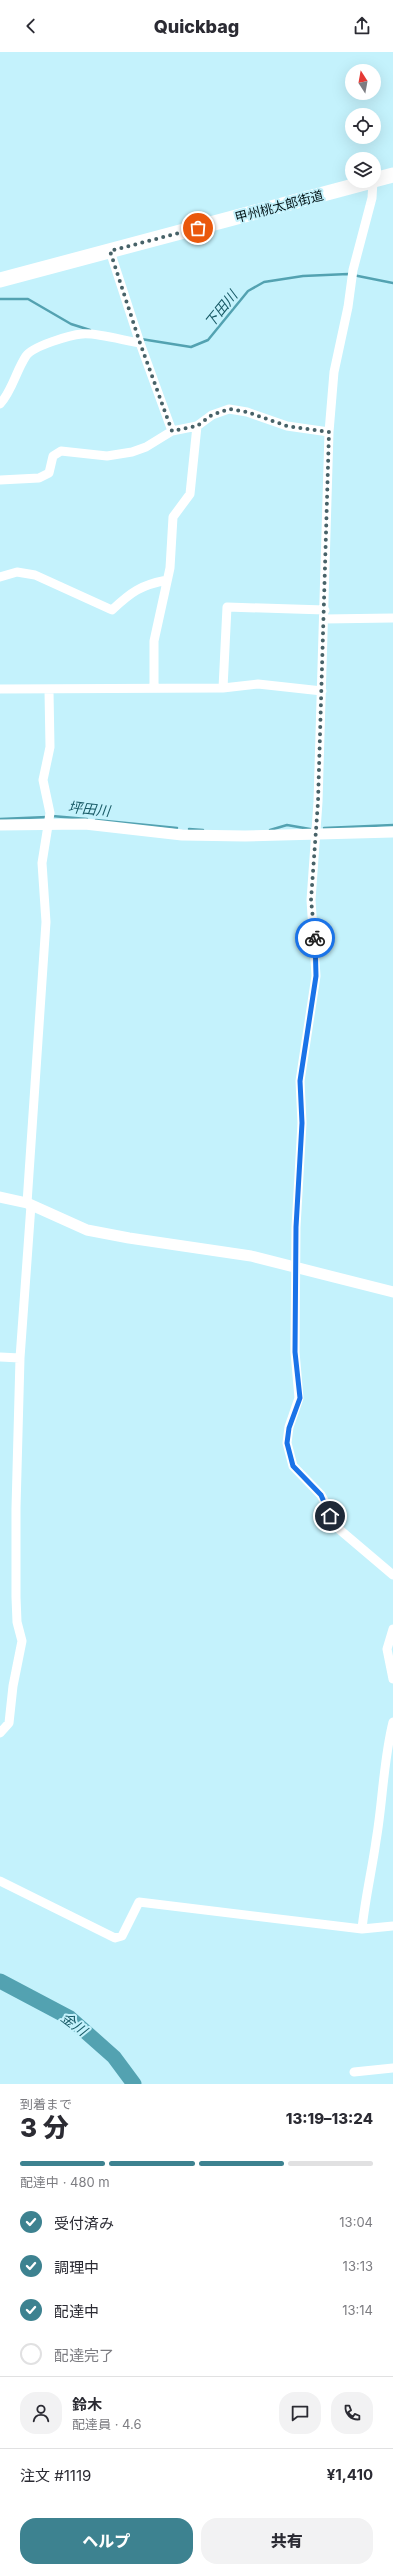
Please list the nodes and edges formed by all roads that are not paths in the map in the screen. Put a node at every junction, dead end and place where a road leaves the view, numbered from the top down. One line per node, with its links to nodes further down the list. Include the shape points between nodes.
1 (393, 175): 2 (highway, 甲州桃太郎街道)
2 (381, 179)
3 (347, 188): 5 (highway, 甲州桃太郎街道)
4 (373, 188): 11 (street, via 352,274 348,307 334,372)
5 (110, 251): 6 (highway, 甲州桃太郎街道); 7 (street)
6 (0, 280)
7 (138, 339): 8 (street, via 83,334 53,341 27,354 12,380 7,396); 10 (street)
8 (0, 404)
9 (197, 426): 10 (street); 11 (street, via 212,415 229,409 247,412 287,426); 14 (street, via 190,494 174,518)
10 (172, 431): 12 (street, via 146,447 119,455 61,451 53,456 49,474 39,478)
11 (329, 432): 15 (street)
12 (0, 480)
13 (0, 577): 14 (street, via 18,572 35,575 112,610 129,594 147,584)
14 (167, 580): 18 (street, via 154,641)
15 (325, 610): 17 (street); 19 (street, via 227,607)
16 (393, 618): 17 (street)
17 (324, 619): 22 (street)
18 (154, 688): 19 (street); 21 (street)
19 (223, 688): 22 (street, via 258,684)
20 (0, 689): 21 (street)
21 (49, 691): 23 (street, via 50,746 43,780)
22 (322, 691): 26 (street)
23 (50, 819): 24 (street); 26 (street, via 182,835); 28 (street, via 42,863 46,922)
24 (0, 825)
25 (393, 832): 26 (street)
26 (316, 834): 29 (street, via 311,900 316,976 300,1081 302,1123 296,1227)
27 (0, 1197): 28 (street)
28 (29, 1204): 29 (street, via 87,1230 251,1256); 32 (street)
29 (297, 1266): 30 (street); 33 (street, via 295,1352 300,1398 287,1434 290,1459 300,1475 321,1495 340,1530)
30 (393, 1292)
31 (0, 1357): 32 (street)
32 (20, 1358): 37 (street, via 16,1597 22,1641 13,1686 10,1723)
33 (393, 1575)
34 (393, 1629): 35 (street, via 387,1649)
35 (393, 1679)
36 (393, 1722): 40 (street, via 384,1764 377,1840)
37 (0, 1733)
38 (0, 1881): 40 (street, via 115,1938 122,1936 139,1902)
39 (393, 1926): 40 (street)
40 (362, 1929)
41 (393, 2068): 42 (street)
42 (354, 2072)

